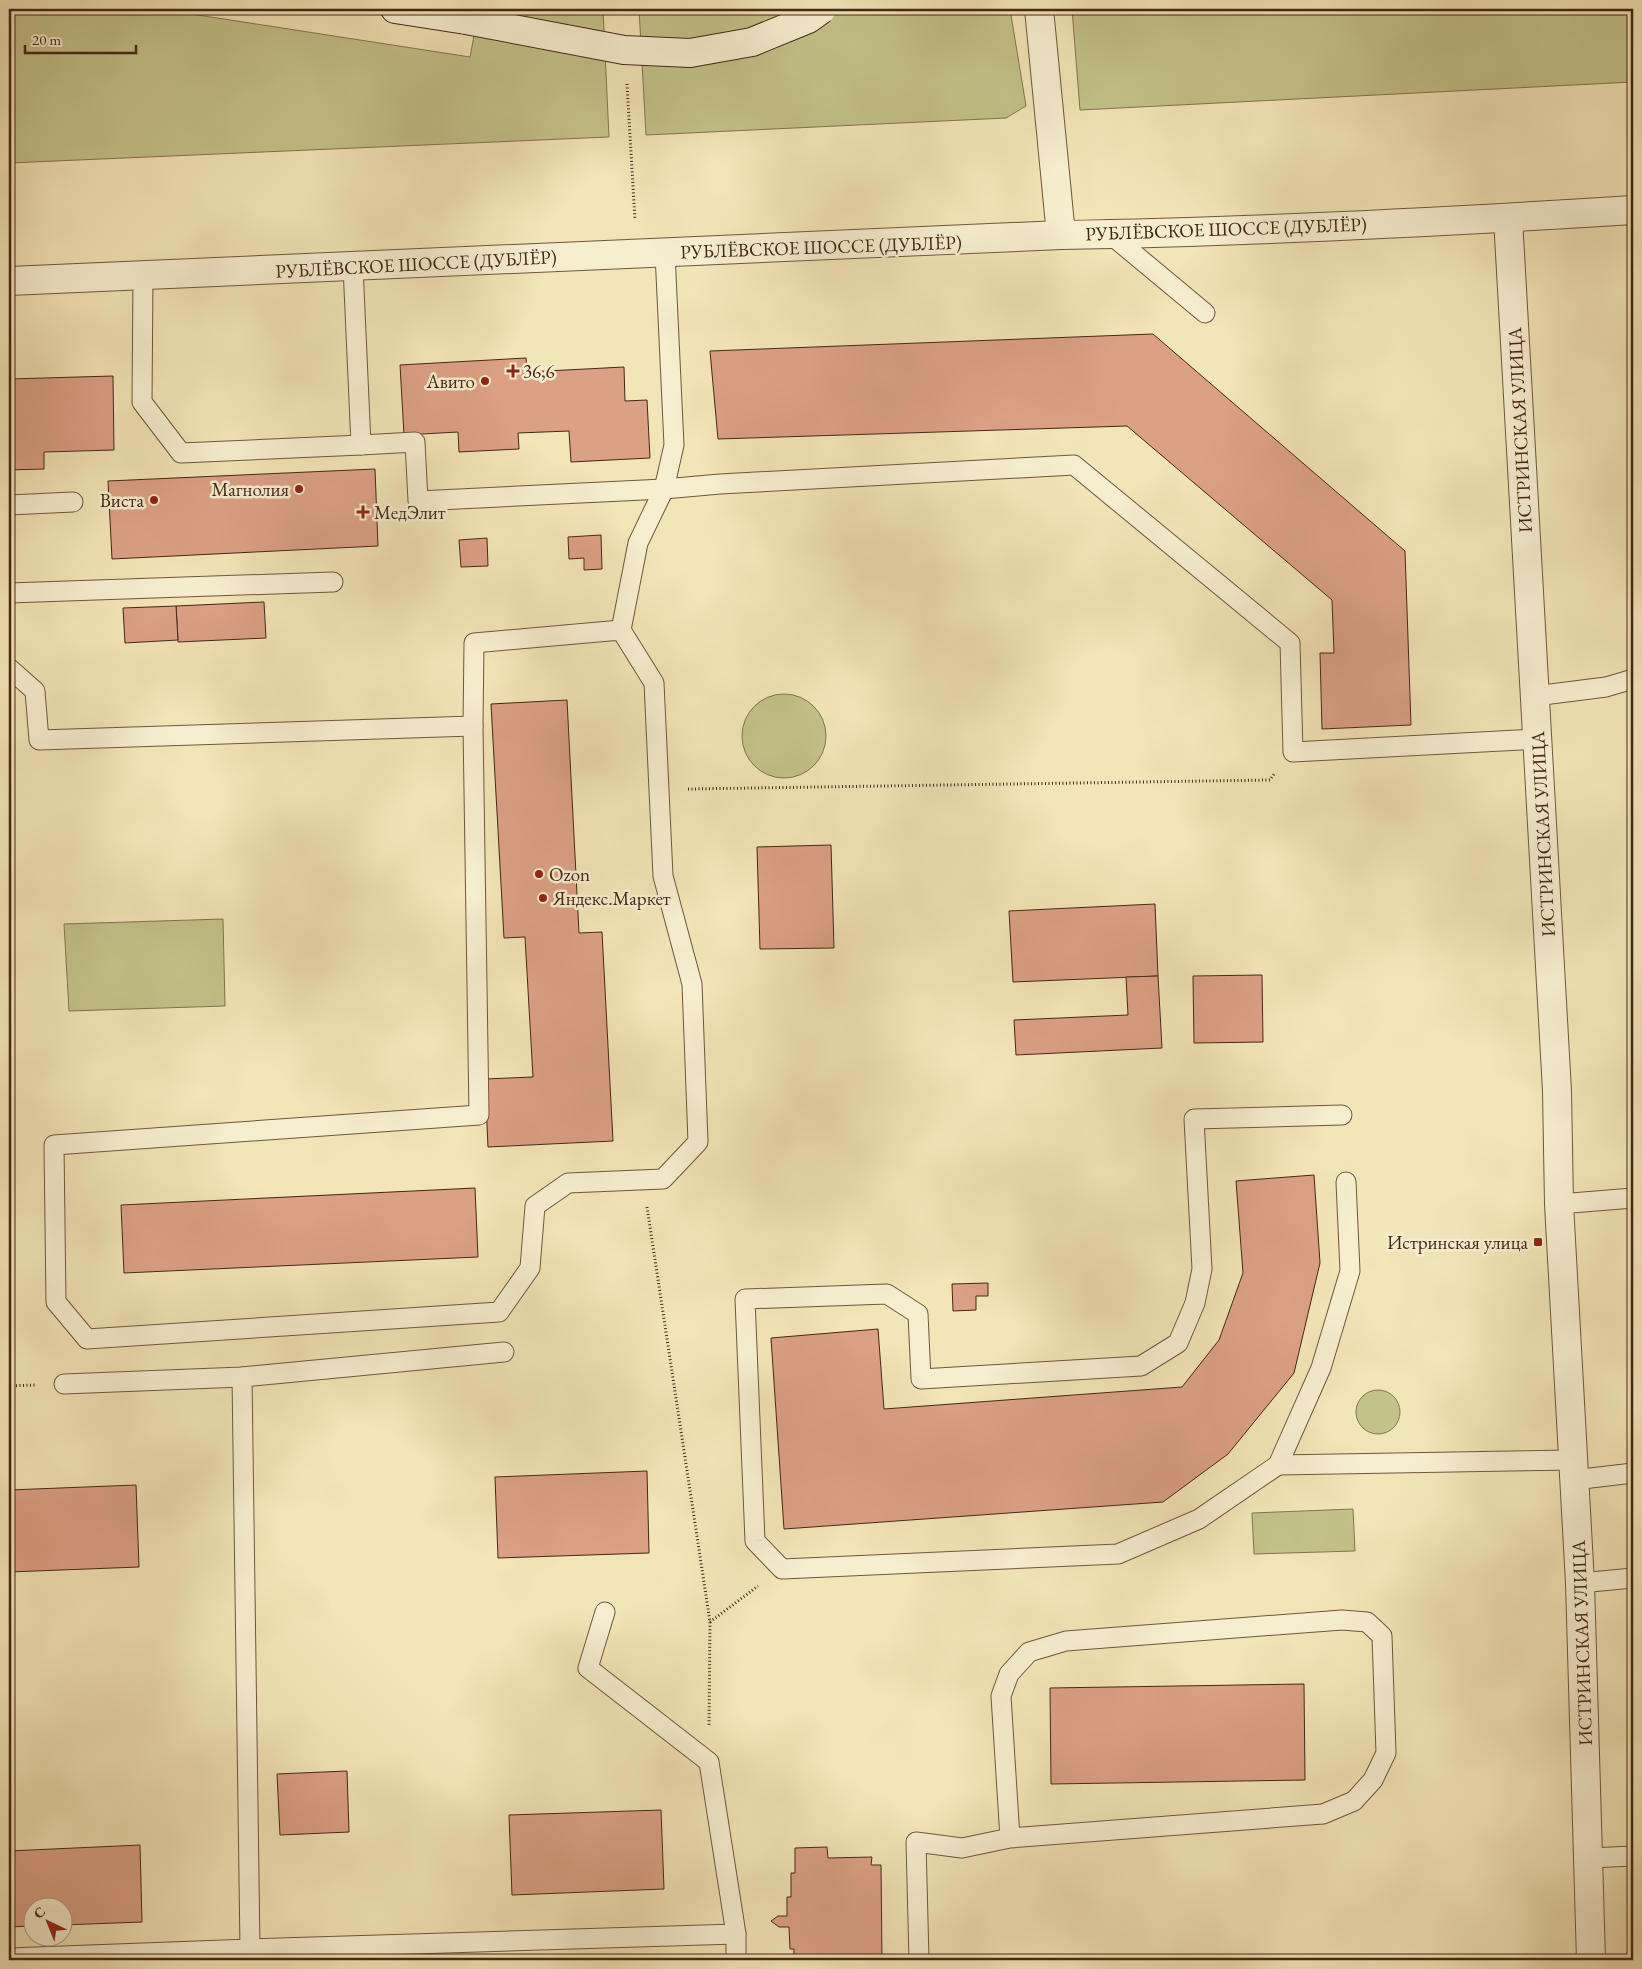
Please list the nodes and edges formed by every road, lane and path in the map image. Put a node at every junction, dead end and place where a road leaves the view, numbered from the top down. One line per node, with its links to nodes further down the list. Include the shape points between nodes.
1 (395, 9): 2 (street, bridge, via 624,50 690,53 752,42 808,19)
2 (822, 9)
3 (1039, 9): 8 (street)
4 (627, 78): 10 (path)
5 (1633, 210): 6 (street, РУБЛЁВСКОЕ ШОССЕ (ДУБЛЁР))
6 (1508, 218): 7 (street, РУБЛЁВСКОЕ ШОССЕ (ДУБЛЁР)); 24 (street, ИСТРИНСКАЯ УЛИЦА)
7 (1110, 234): 8 (street, РУБЛЁВСКОЕ ШОССЕ (ДУБЛЁР)); 14 (lane)
8 (1061, 235): 9 (street, РУБЛЁВСКОЕ ШОССЕ (ДУБЛЁР))
9 (665, 253): 10 (street, РУБЛЁВСКОЕ ШОССЕ (ДУБЛЁР)); 16 (lane, via 674,445)
10 (638, 254): 11 (street, РУБЛЁВСКОЕ ШОССЕ (ДУБЛЁР))
11 (352, 266): 12 (street, РУБЛЁВСКОЕ ШОССЕ (ДУБЛЁР)); 15 (lane)
12 (143, 275): 13 (street, РУБЛЁВСКОЕ ШОССЕ (ДУБЛЁР)); 15 (lane, via 142,402 181,452)
13 (9, 281)
14 (1205, 313)
15 (362, 445): 16 (lane, via 414,442 418,502)
16 (664, 489): 21 (lane, via 638,543); 27 (lane, via 1074,465 1290,643)
17 (74, 502): 18 (lane)
18 (9, 505)
19 (333, 582): 20 (lane)
20 (9, 593)
21 (621, 630): 25 (lane, via 474,643); 28 (lane, via 654,683)
22 (9, 668): 25 (lane, via 35,691 39,740)
23 (1633, 679): 24 (lane, via 1606,687)
24 (1535, 696): 26 (street, ИСТРИНСКАЯ УЛИЦА)
25 (472, 726): 30 (lane, via 479,1115 54,1145 56,1302 87,1339 499,1312 530,1268 535,1206 568,1183)
26 (1538, 739): 27 (lane); 33 (street, ИСТРИНСКАЯ УЛИЦА, via 1557,1091)
27 (1293, 752): 28 (path, via 1270,780)
28 (660, 789): 30 (lane, via 663,876 692,984 698,1142 663,1179)
29 (1342, 1116): 40 (lane, via 1194,1119 1202,1269 1195,1303 1178,1343 1141,1366 921,1379 918,1314 887,1294 746,1299 755,1541)
30 (642, 1180): 44 (path)
31 (1346, 1182): 37 (lane, via 1350,1271 1321,1368)
32 (1633, 1198): 33 (lane)
33 (1559, 1204): 38 (street, ИСТРИНСКАЯ УЛИЦА)
34 (504, 1352): 35 (lane)
35 (242, 1377): 36 (lane); 50 (lane)
36 (64, 1384)
37 (1278, 1465): 38 (lane); 40 (lane, via 1199,1519 1118,1554)
38 (1574, 1470): 39 (lane); 42 (street, ИСТРИНСКАЯ УЛИЦА)
39 (1633, 1473)
40 (782, 1568): 44 (path)
41 (1633, 1578): 42 (lane)
42 (1580, 1584): 48 (street, ИСТРИНСКАЯ УЛИЦА)
43 (605, 1612): 45 (lane, via 588,1668)
44 (710, 1622): 45 (path)
45 (709, 1762): 49 (lane)
46 (1010, 1838): 46 (lane, via 1323,1814 1354,1801 1373,1780 1386,1753 1382,1636 1367,1622 1342,1620 1066,1641 1030,1652 1009,1674 1001,1696); 53 (lane, via 962,1848 916,1842)
47 (1633, 1856): 48 (lane)
48 (1590, 1858): 54 (street, ИСТРИНСКАЯ УЛИЦА)
49 (736, 1934): 50 (lane); 52 (lane)
50 (250, 1949): 51 (lane)
51 (9, 1958)
52 (736, 1960)
53 (919, 1960)
54 (1591, 1960)

